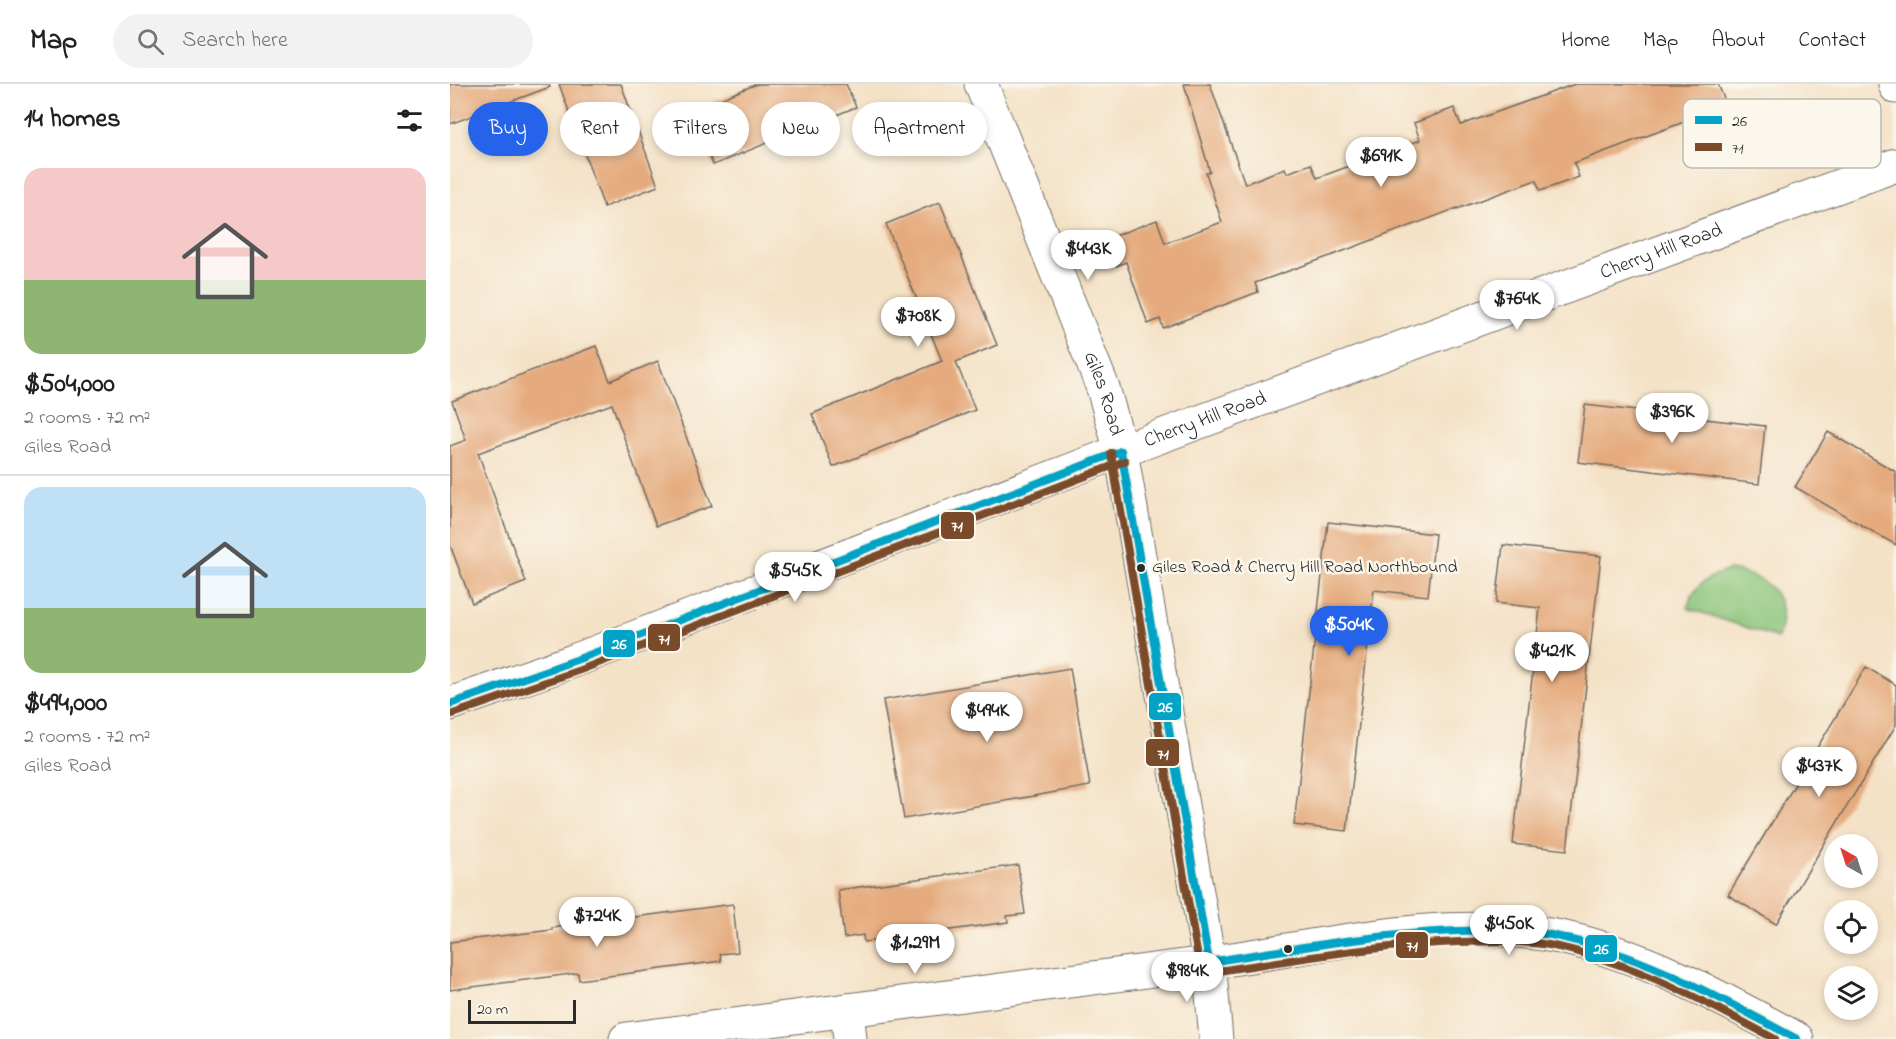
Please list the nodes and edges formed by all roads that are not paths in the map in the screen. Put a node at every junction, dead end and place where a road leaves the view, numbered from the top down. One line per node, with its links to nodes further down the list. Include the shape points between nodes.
1 (981, 84): 3 (street, Giles Road, via 1103,388)
2 (1896, 165): 3 (street, Cherry Hill Road)
3 (1121, 451): 4 (street, Cherry Hill Road, via 576,660); 5 (street, Giles Road)
4 (450, 704)
5 (1209, 962): 6 (street); 7 (street, via 1432,931 1511,930 1559,937 1621,954 1681,978); 9 (street, Giles Road)
6 (849, 1024): 8 (street)
7 (1752, 1029): 10 (street)
8 (626, 1039)
9 (1216, 1039)
10 (1797, 1039)

